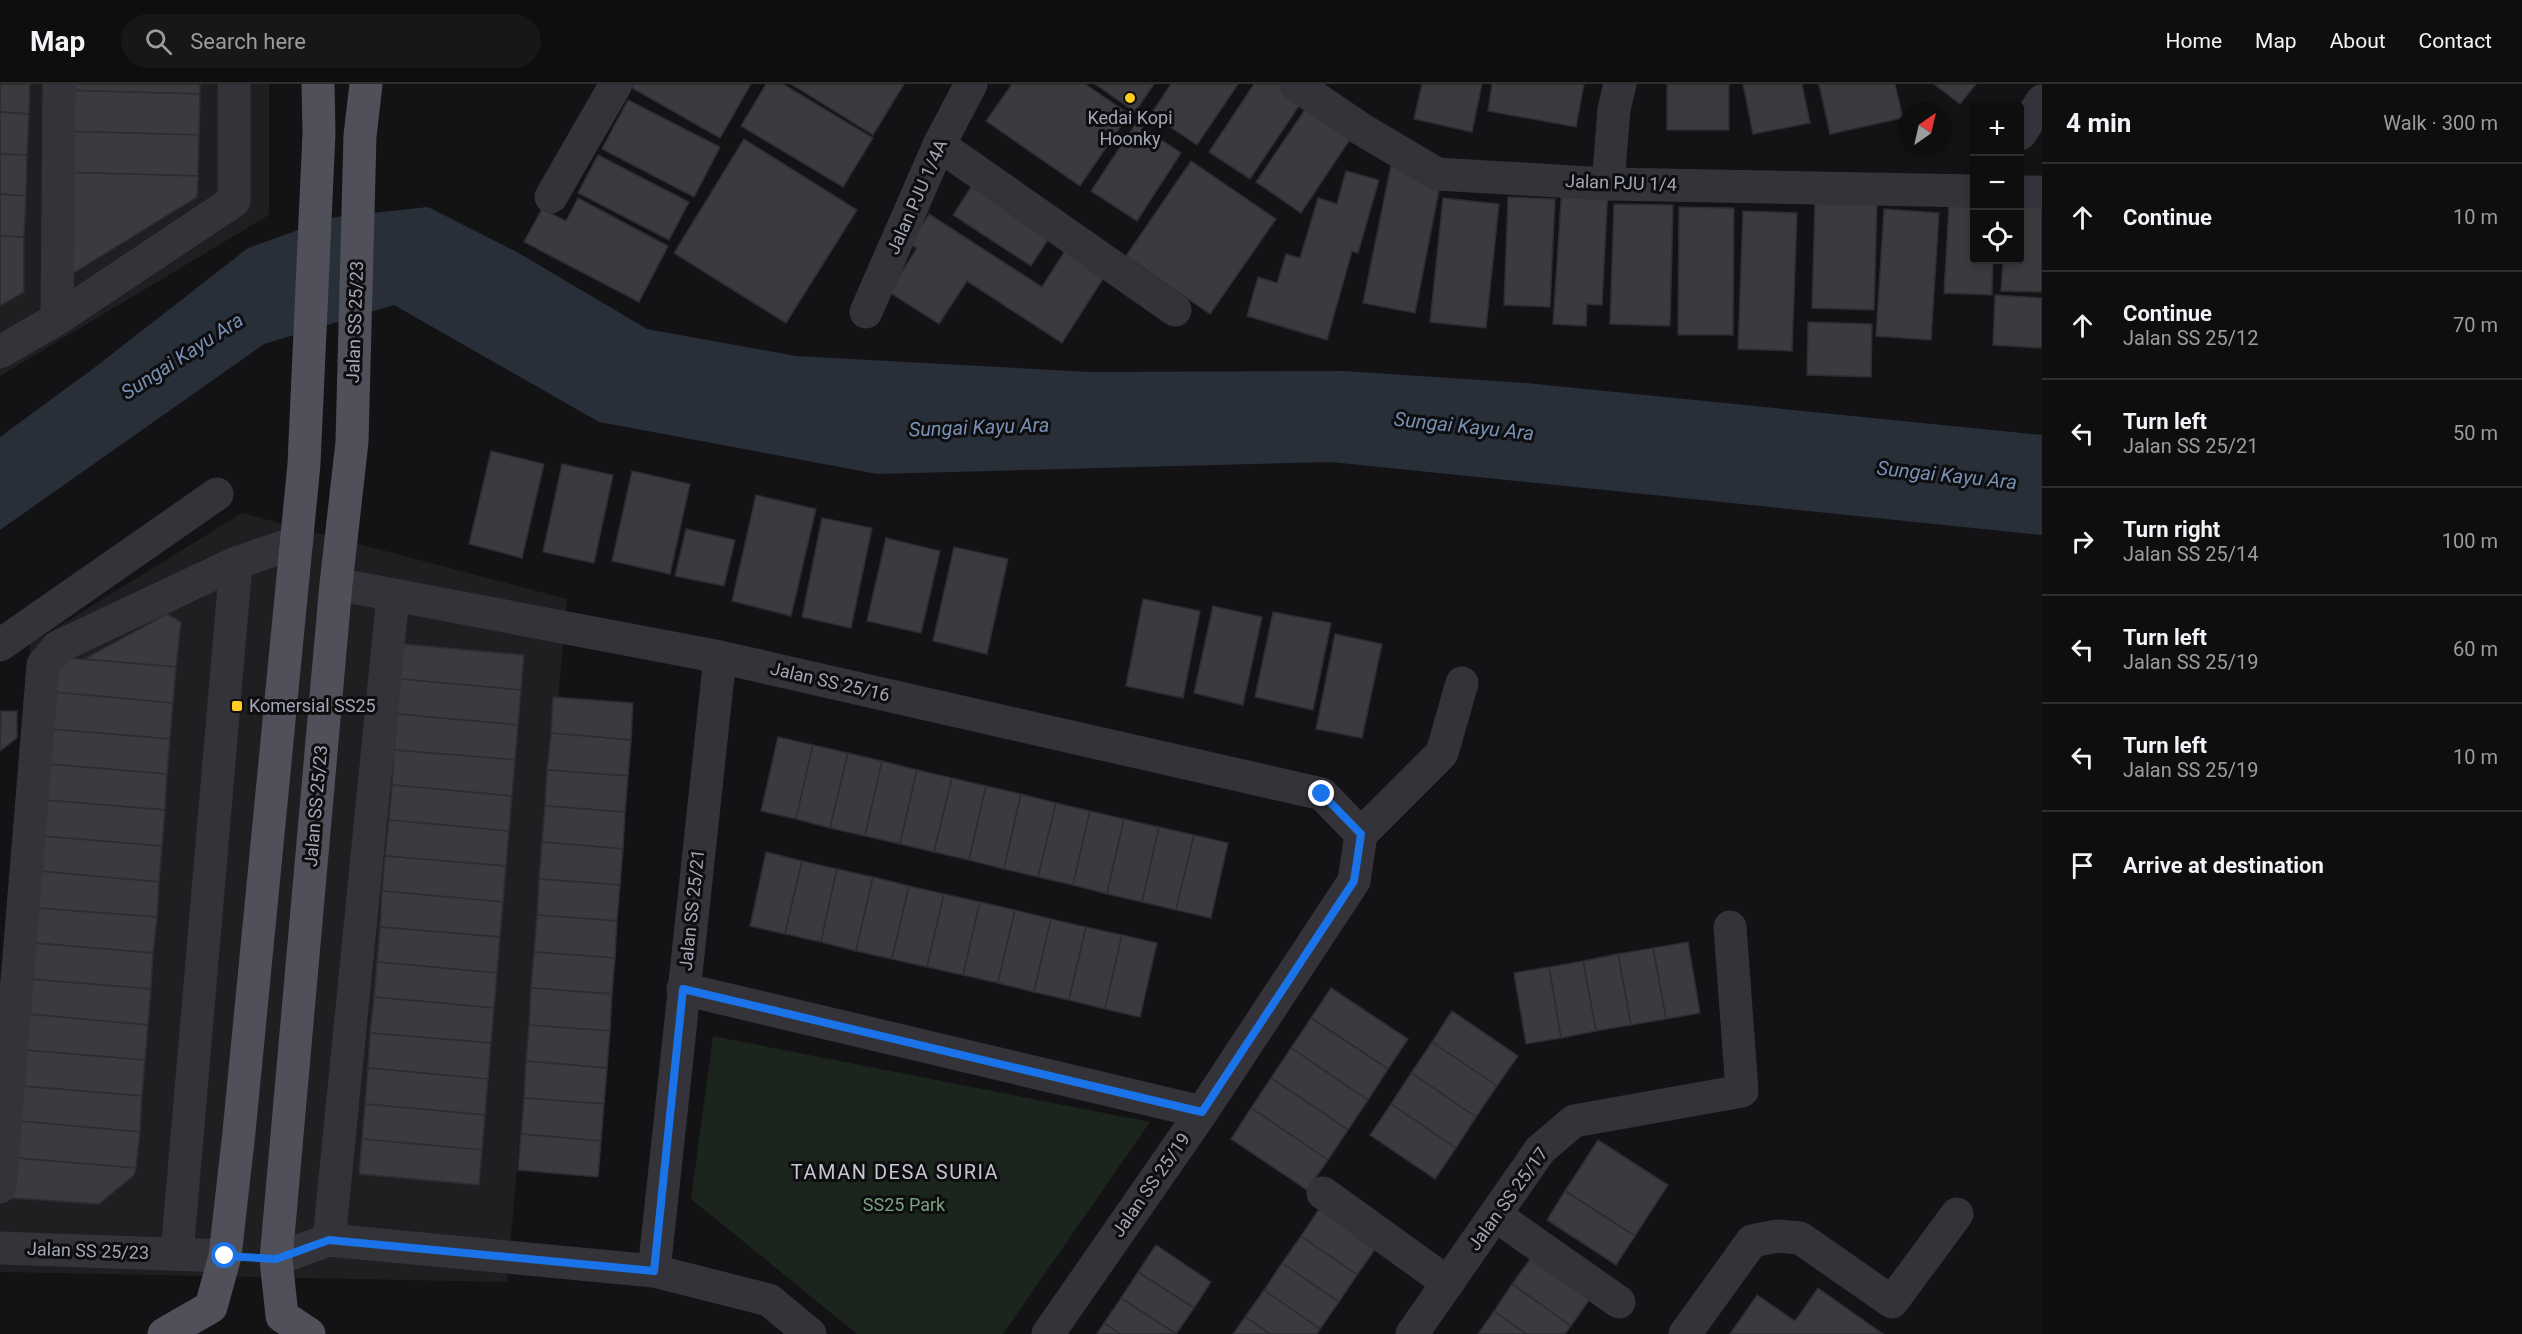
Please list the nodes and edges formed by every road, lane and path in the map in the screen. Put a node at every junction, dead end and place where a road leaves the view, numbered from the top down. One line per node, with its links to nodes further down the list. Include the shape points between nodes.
1 (59, 84): 19 (street)
2 (234, 84): 19 (street, via 234,201)
3 (318, 84): 22 (main road, via 304,464)
4 (366, 84): 24 (main road, Jalan SS 25/23, via 360,136 352,442)
5 (616, 84): 16 (street)
6 (971, 84): 11 (street, Jalan PJU 1/4A)
7 (1294, 84): 12 (street, Jalan PJU 1/4, via 1437,174)
8 (1620, 84): 12 (street)
9 (2042, 101): 10 (street)
10 (2024, 127)
11 (939, 146): 17 (street); 18 (street, Jalan PJU 1/4A)
12 (1608, 184): 13 (street, Jalan PJU 1/4)
13 (1970, 191)
14 (2024, 192): 15 (street)
15 (2042, 192)
16 (551, 197)
17 (1175, 310)
18 (866, 312)
19 (57, 319): 20 (street)
20 (0, 352)
21 (217, 494): 26 (street)
22 (297, 537): 23 (street); 24 (main road, via 309,559); 40 (main road)
23 (236, 563): 33 (street, via 58,647 43,665); 39 (street)
24 (336, 584): 25 (street, Jalan SS 25/16); 41 (main road, Jalan SS 25/23)
25 (393, 595): 27 (street, Jalan SS 25/16); 37 (street)
26 (0, 645)
27 (720, 657): 29 (street, Jalan SS 25/16, via 1322,794); 31 (street, Jalan SS 25/21)
28 (1462, 684): 29 (street, via 1442,753)
29 (1361, 834): 32 (street, Jalan SS 25/19, via 1354,881)
30 (1730, 927): 36 (street, Jalan SS 25/17, via 1742,1092 1574,1121 1540,1150)
31 (683, 989): 32 (street); 42 (street, Jalan SS 25/21)
32 (1202, 1112): 48 (street, Jalan SS 25/19)
33 (0, 1187)
34 (1323, 1193): 43 (street)
35 (1957, 1214): 50 (street, via 1892,1302 1800,1238 1777,1236 1752,1241)
36 (1495, 1215): 43 (street, Jalan SS 25/17); 44 (street)
37 (329, 1240): 41 (street); 42 (street)
38 (0, 1248): 39 (street, Jalan SS 25/23)
39 (177, 1254): 40 (street, Jalan SS 25/23)
40 (225, 1256): 41 (main road); 45 (main road, via 210,1306)
41 (276, 1259): 46 (main road, Jalan SS 25/23, via 282,1316)
42 (654, 1271): 47 (street, via 769,1300)
43 (1448, 1282): 49 (street, Jalan SS 25/17)
44 (1619, 1302)
45 (164, 1334)
46 (309, 1334)
47 (810, 1334)
48 (1048, 1334)
49 (1412, 1334)
50 (1685, 1334)

